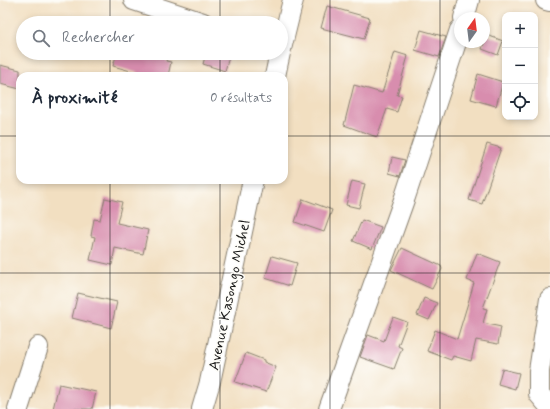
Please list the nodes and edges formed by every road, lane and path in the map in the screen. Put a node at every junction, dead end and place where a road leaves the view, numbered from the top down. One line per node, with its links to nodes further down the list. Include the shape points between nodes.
1 (134, 0): 7 (street)
2 (293, 0): 8 (street)
3 (469, 0): 6 (street)
4 (546, 0): 5 (street)
5 (550, 1)
6 (466, 12)
7 (182, 16)
8 (288, 20)
9 (454, 48): 18 (street, via 405,197)
10 (278, 60): 11 (street)
11 (276, 72)
12 (252, 184): 17 (street, Avenue Kasongo Michel)
13 (550, 299): 15 (street, via 539,387 539,394)
14 (38, 346): 16 (street)
15 (550, 406)
16 (18, 409)
17 (202, 409)
18 (329, 409)

